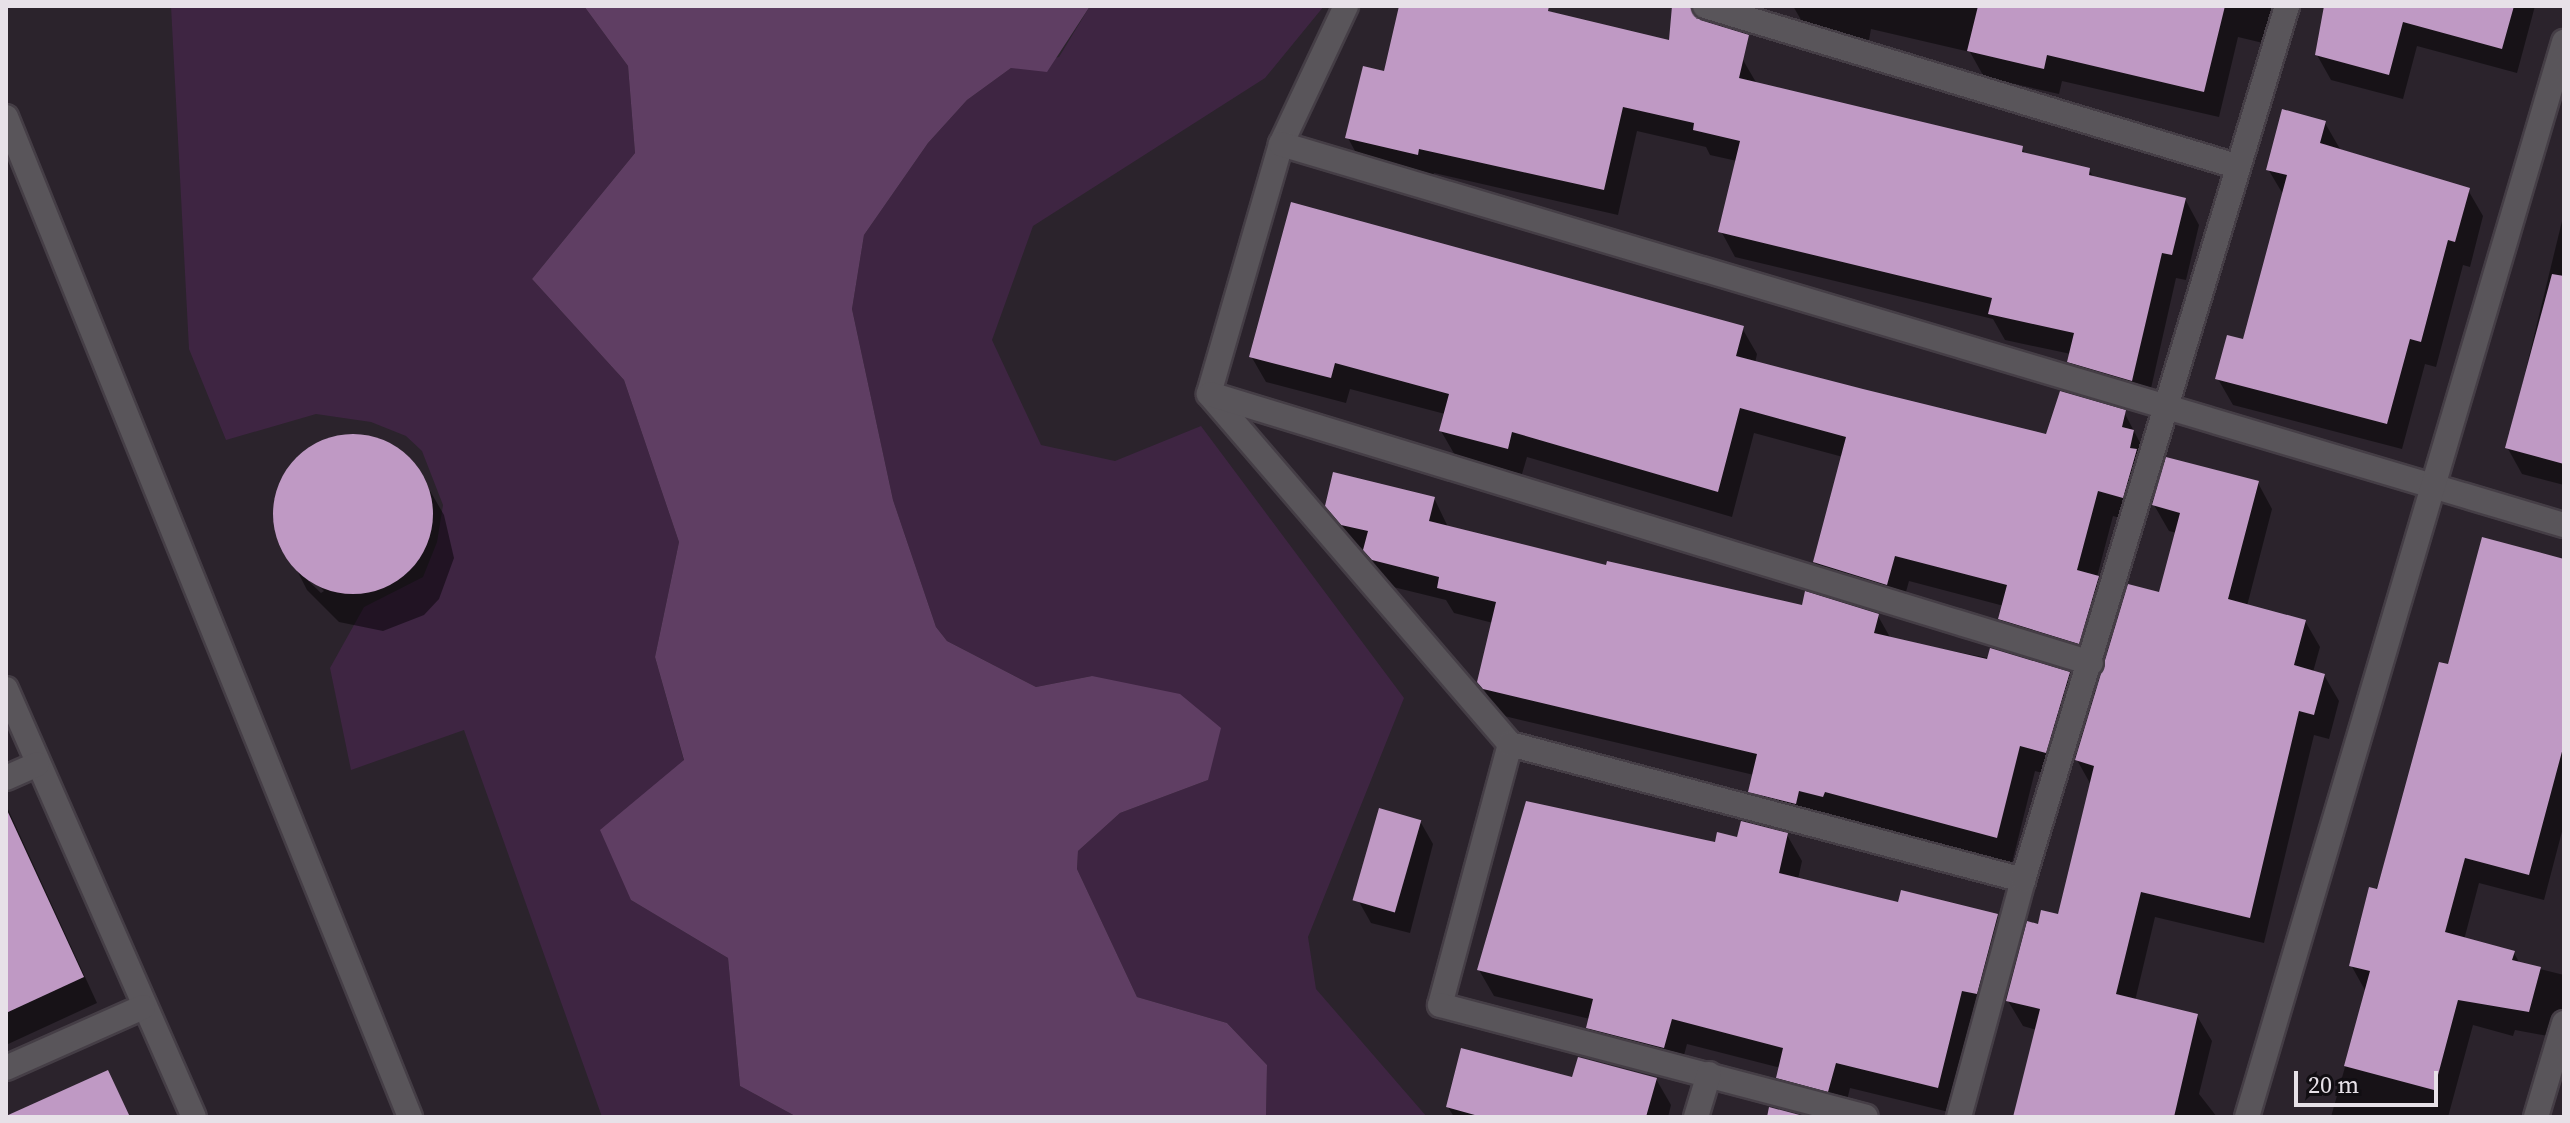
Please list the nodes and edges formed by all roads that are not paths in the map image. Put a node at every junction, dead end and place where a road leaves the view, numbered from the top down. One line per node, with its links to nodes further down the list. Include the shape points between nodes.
1 (1346, 6): 6 (street)
2 (1705, 6): 7 (street)
3 (2287, 6): 7 (street)
4 (2564, 42): 10 (street)
5 (6, 117): 24 (street)
6 (1281, 144): 8 (street); 9 (street)
7 (2236, 166): 9 (street)
8 (1209, 394): 12 (street); 14 (street)
9 (2167, 404): 10 (street); 12 (street)
10 (2433, 486): 11 (street); 28 (street)
11 (2564, 525)
12 (2091, 663): 17 (street)
13 (6, 689): 15 (street)
14 (1510, 744): 17 (street); 22 (street, via 1440,1005)
15 (37, 764): 16 (street); 18 (street)
16 (6, 778)
17 (2023, 880): 27 (street)
18 (143, 1007): 21 (street); 23 (street)
19 (2564, 1023): 20 (street)
20 (2560, 1056): 29 (street)
21 (6, 1068)
22 (1709, 1074): 25 (street); 26 (street)
23 (194, 1117)
24 (410, 1117)
25 (1696, 1117)
26 (1866, 1117)
27 (1959, 1117)
28 (2247, 1117)
29 (2536, 1117)

